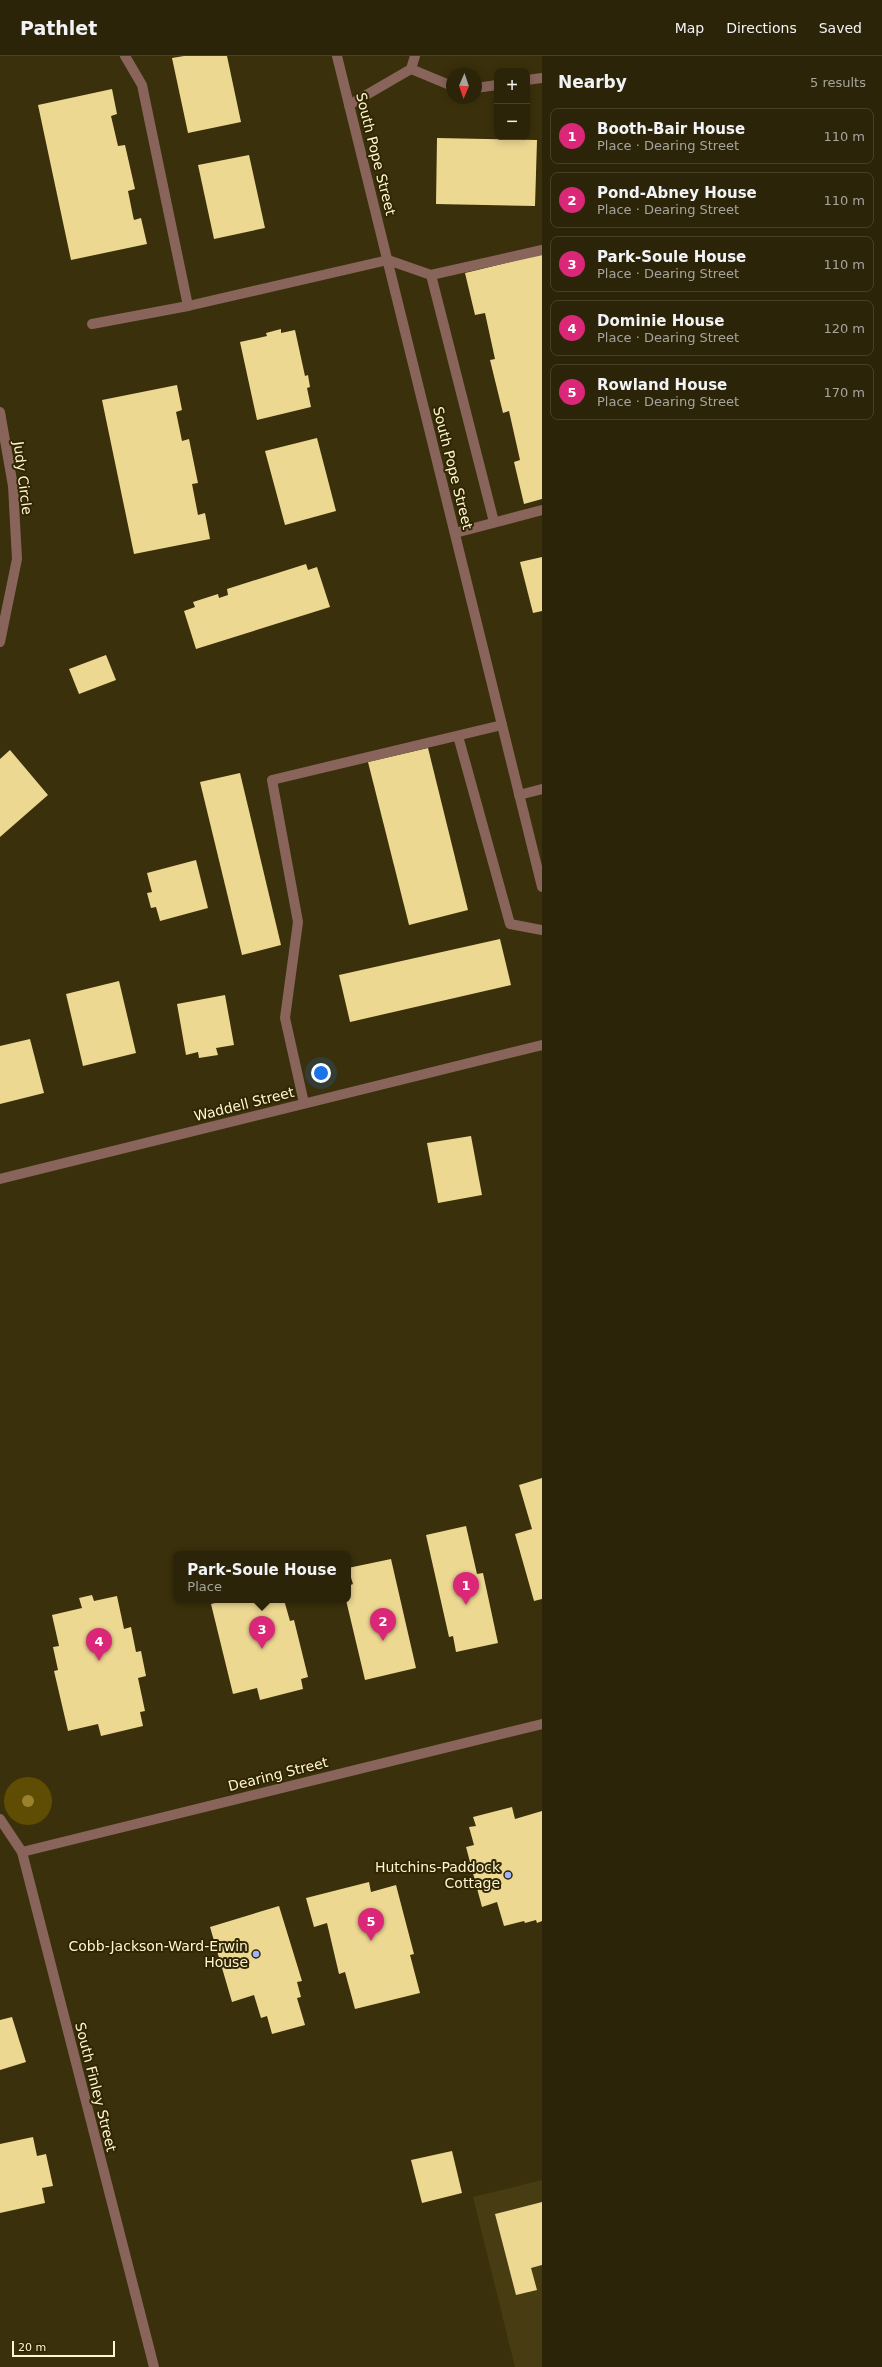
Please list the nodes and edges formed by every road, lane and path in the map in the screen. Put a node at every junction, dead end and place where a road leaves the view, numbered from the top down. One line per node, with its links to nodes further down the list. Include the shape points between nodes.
1 (125, 56): 14 (street, via 142,85)
2 (337, 56): 10 (street, South Pope Street)
3 (416, 56): 4 (street)
4 (411, 69): 7 (street); 10 (street)
5 (542, 78): 6 (street)
6 (530, 80)
7 (446, 84)
8 (494, 85): 9 (street)
9 (482, 87)
10 (349, 104): 12 (street, South Pope Street)
11 (542, 250): 13 (street)
12 (388, 260): 13 (street); 14 (street); 19 (street, South Pope Street)
13 (431, 274): 18 (street)
14 (188, 306): 15 (street)
15 (92, 324)
16 (0, 412): 20 (street, Judy Circle, via 13,486 17,559)
17 (542, 510): 18 (street)
18 (494, 522): 19 (street)
19 (454, 533): 21 (street, South Pope Street)
20 (0, 642)
21 (502, 725): 22 (street); 24 (street, South Pope Street)
22 (458, 736): 26 (street, via 510,924); 28 (street, via 272,780 298,922 286,1018)
23 (542, 789): 24 (street)
24 (519, 795): 25 (street, South Pope Street)
25 (542, 887)
26 (542, 930)
27 (542, 1044): 28 (street, Waddell Street)
28 (304, 1103): 29 (street, Waddell Street)
29 (0, 1179)
30 (542, 1724): 32 (street, Dearing Street)
31 (0, 1819): 32 (street, South Finley Street)
32 (22, 1852): 33 (street, South Finley Street)
33 (154, 2367)

